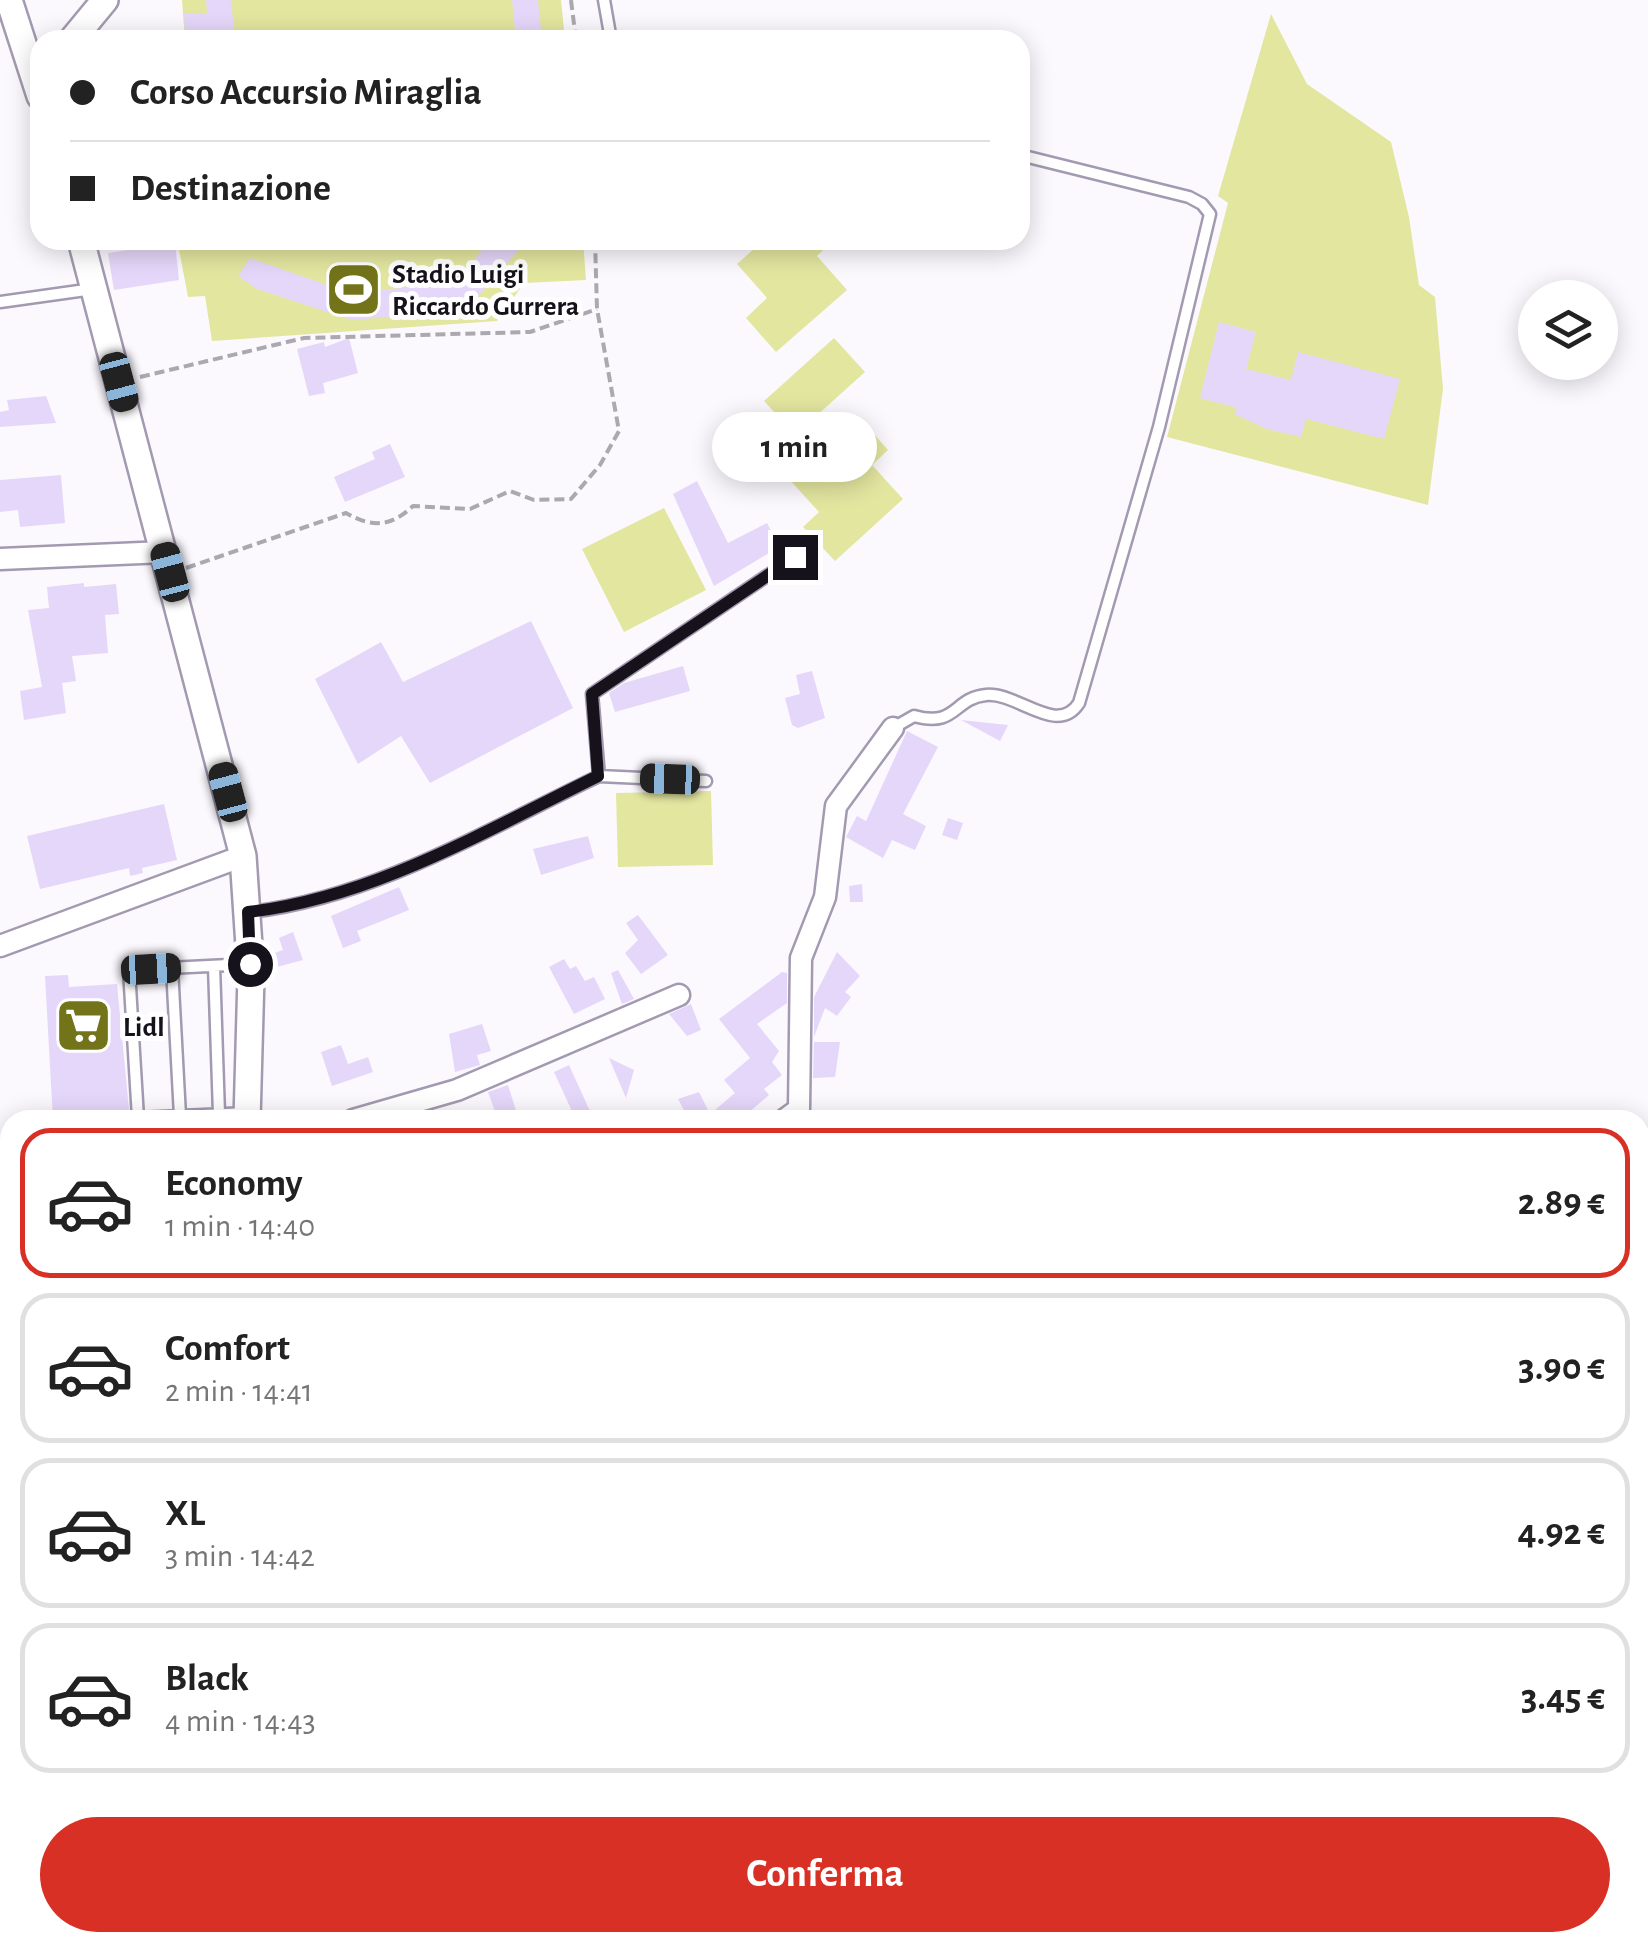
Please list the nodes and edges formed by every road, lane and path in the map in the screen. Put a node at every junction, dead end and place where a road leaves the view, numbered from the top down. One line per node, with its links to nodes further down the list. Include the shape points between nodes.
1 (10, 0): 8 (street)
2 (105, 0): 5 (street)
3 (571, 0): 6 (path)
4 (604, 0): 7 (lane)
5 (80, 30)
6 (575, 30)
7 (609, 30)
8 (30, 67)
9 (1030, 158): 19 (lane, via 1188,197 1210,214 1159,427 1072,714 1059,718 987,695 948,718 914,716)
10 (84, 250): 12 (street)
11 (594, 250): 14 (path)
12 (94, 289): 13 (lane); 15 (street)
13 (0, 302)
14 (597, 309): 15 (path, via 530,332 304,338); 18 (path, via 619,431 571,499 534,500 510,491 470,508 413,506 398,520 367,525 346,513)
15 (119, 382): 18 (street)
16 (795, 557): 20 (lane, via 592,694)
17 (0, 559): 18 (street)
18 (167, 562): 22 (street)
19 (893, 728): 34 (street, via 836,806 825,897 801,958)
20 (598, 776): 21 (lane); 23 (lane, via 417,864 296,907)
21 (706, 781)
22 (243, 856): 23 (street); 24 (street)
23 (248, 912): 25 (street)
24 (0, 946)
25 (250, 964): 26 (lane); 32 (street)
26 (214, 966): 27 (lane); 31 (lane)
27 (172, 968): 29 (lane, via 129,970); 30 (lane)
28 (680, 995): 33 (street, via 458,1090)
29 (138, 1110)
30 (180, 1110)
31 (220, 1110)
32 (247, 1110)
33 (388, 1110)
34 (796, 1110)

